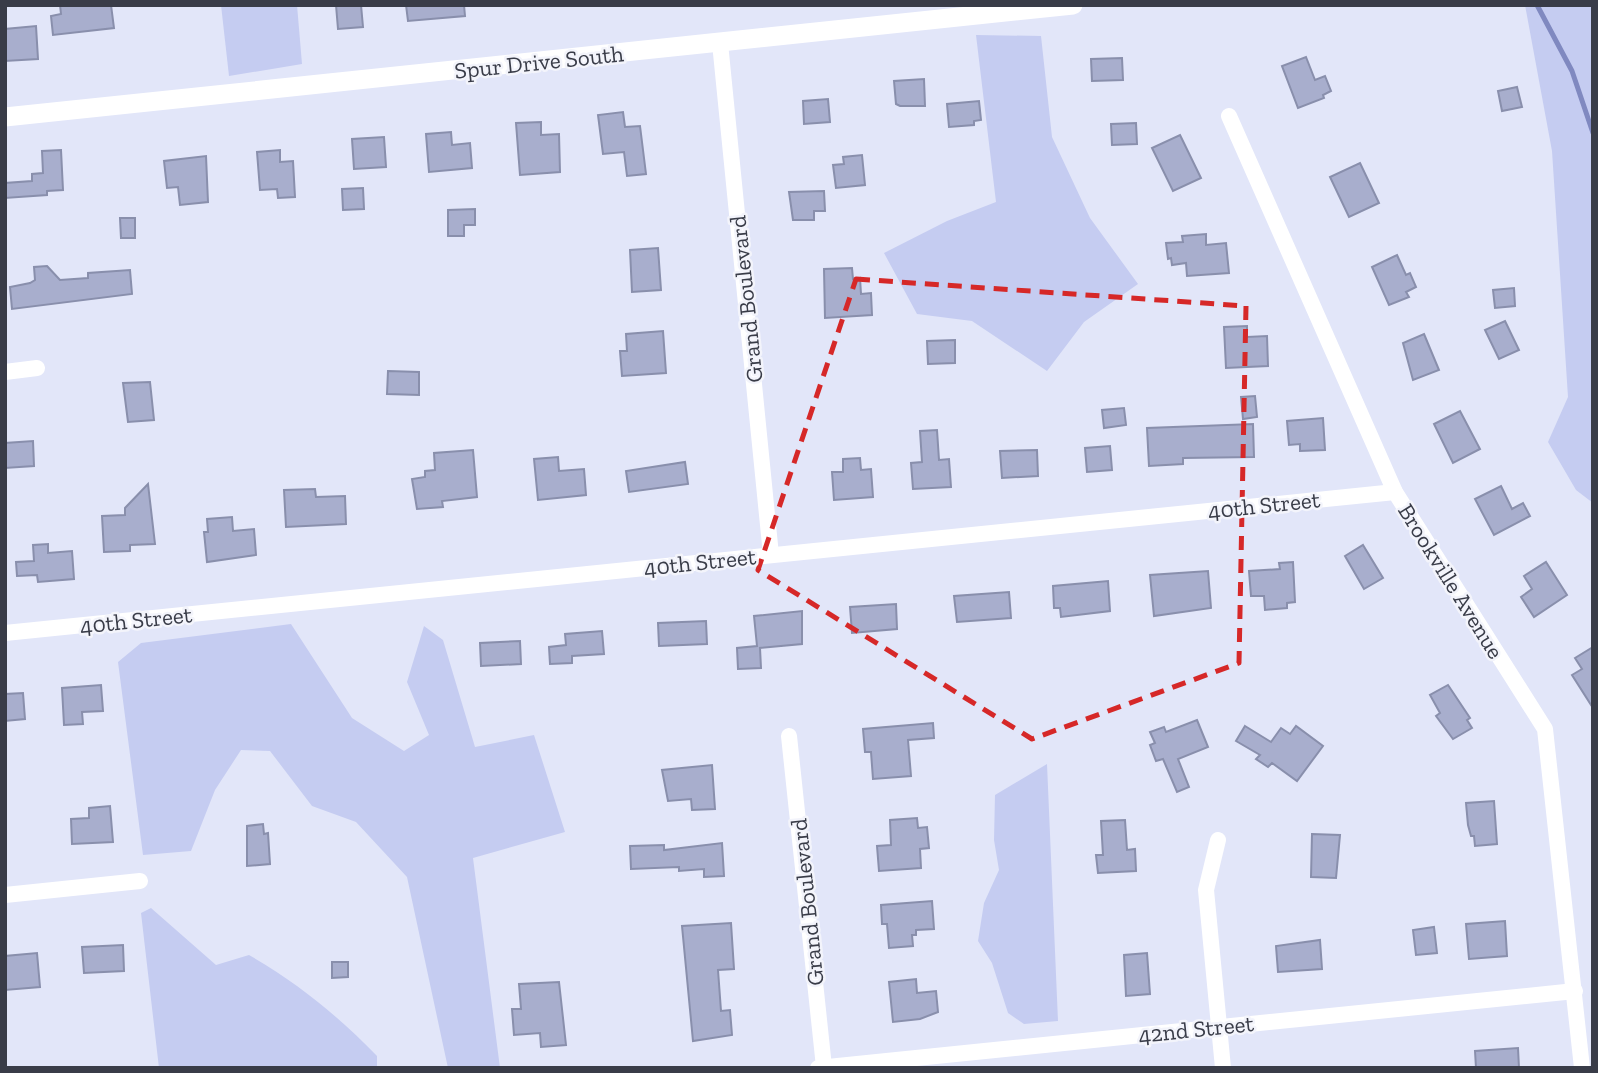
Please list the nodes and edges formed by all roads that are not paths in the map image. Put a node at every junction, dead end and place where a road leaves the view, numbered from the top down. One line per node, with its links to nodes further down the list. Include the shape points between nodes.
1 (1073, 5): 2 (street, Spur Drive South)
2 (720, 43): 4 (street, Spur Drive South); 8 (street, Grand Boulevard)
3 (1229, 116): 7 (street, Brookville Avenue)
4 (5, 117)
5 (37, 368): 6 (street)
6 (5, 372)
7 (1395, 492): 8 (street, 40th Street); 14 (street, Brookville Avenue, via 1545,729)
8 (771, 555): 9 (street, 40th Street)
9 (5, 633)
10 (789, 736): 16 (street, Grand Boulevard)
11 (1218, 840): 15 (street, via 1206,890)
12 (140, 881): 13 (street)
13 (5, 895)
14 (1575, 991): 15 (street, 42nd Street); 19 (street, Brookville Avenue)
15 (1219, 1027): 16 (street, 42nd Street); 18 (street)
16 (824, 1067): 17 (street, 42nd Street)
17 (818, 1068)
18 (1223, 1068)
19 (1582, 1068)

